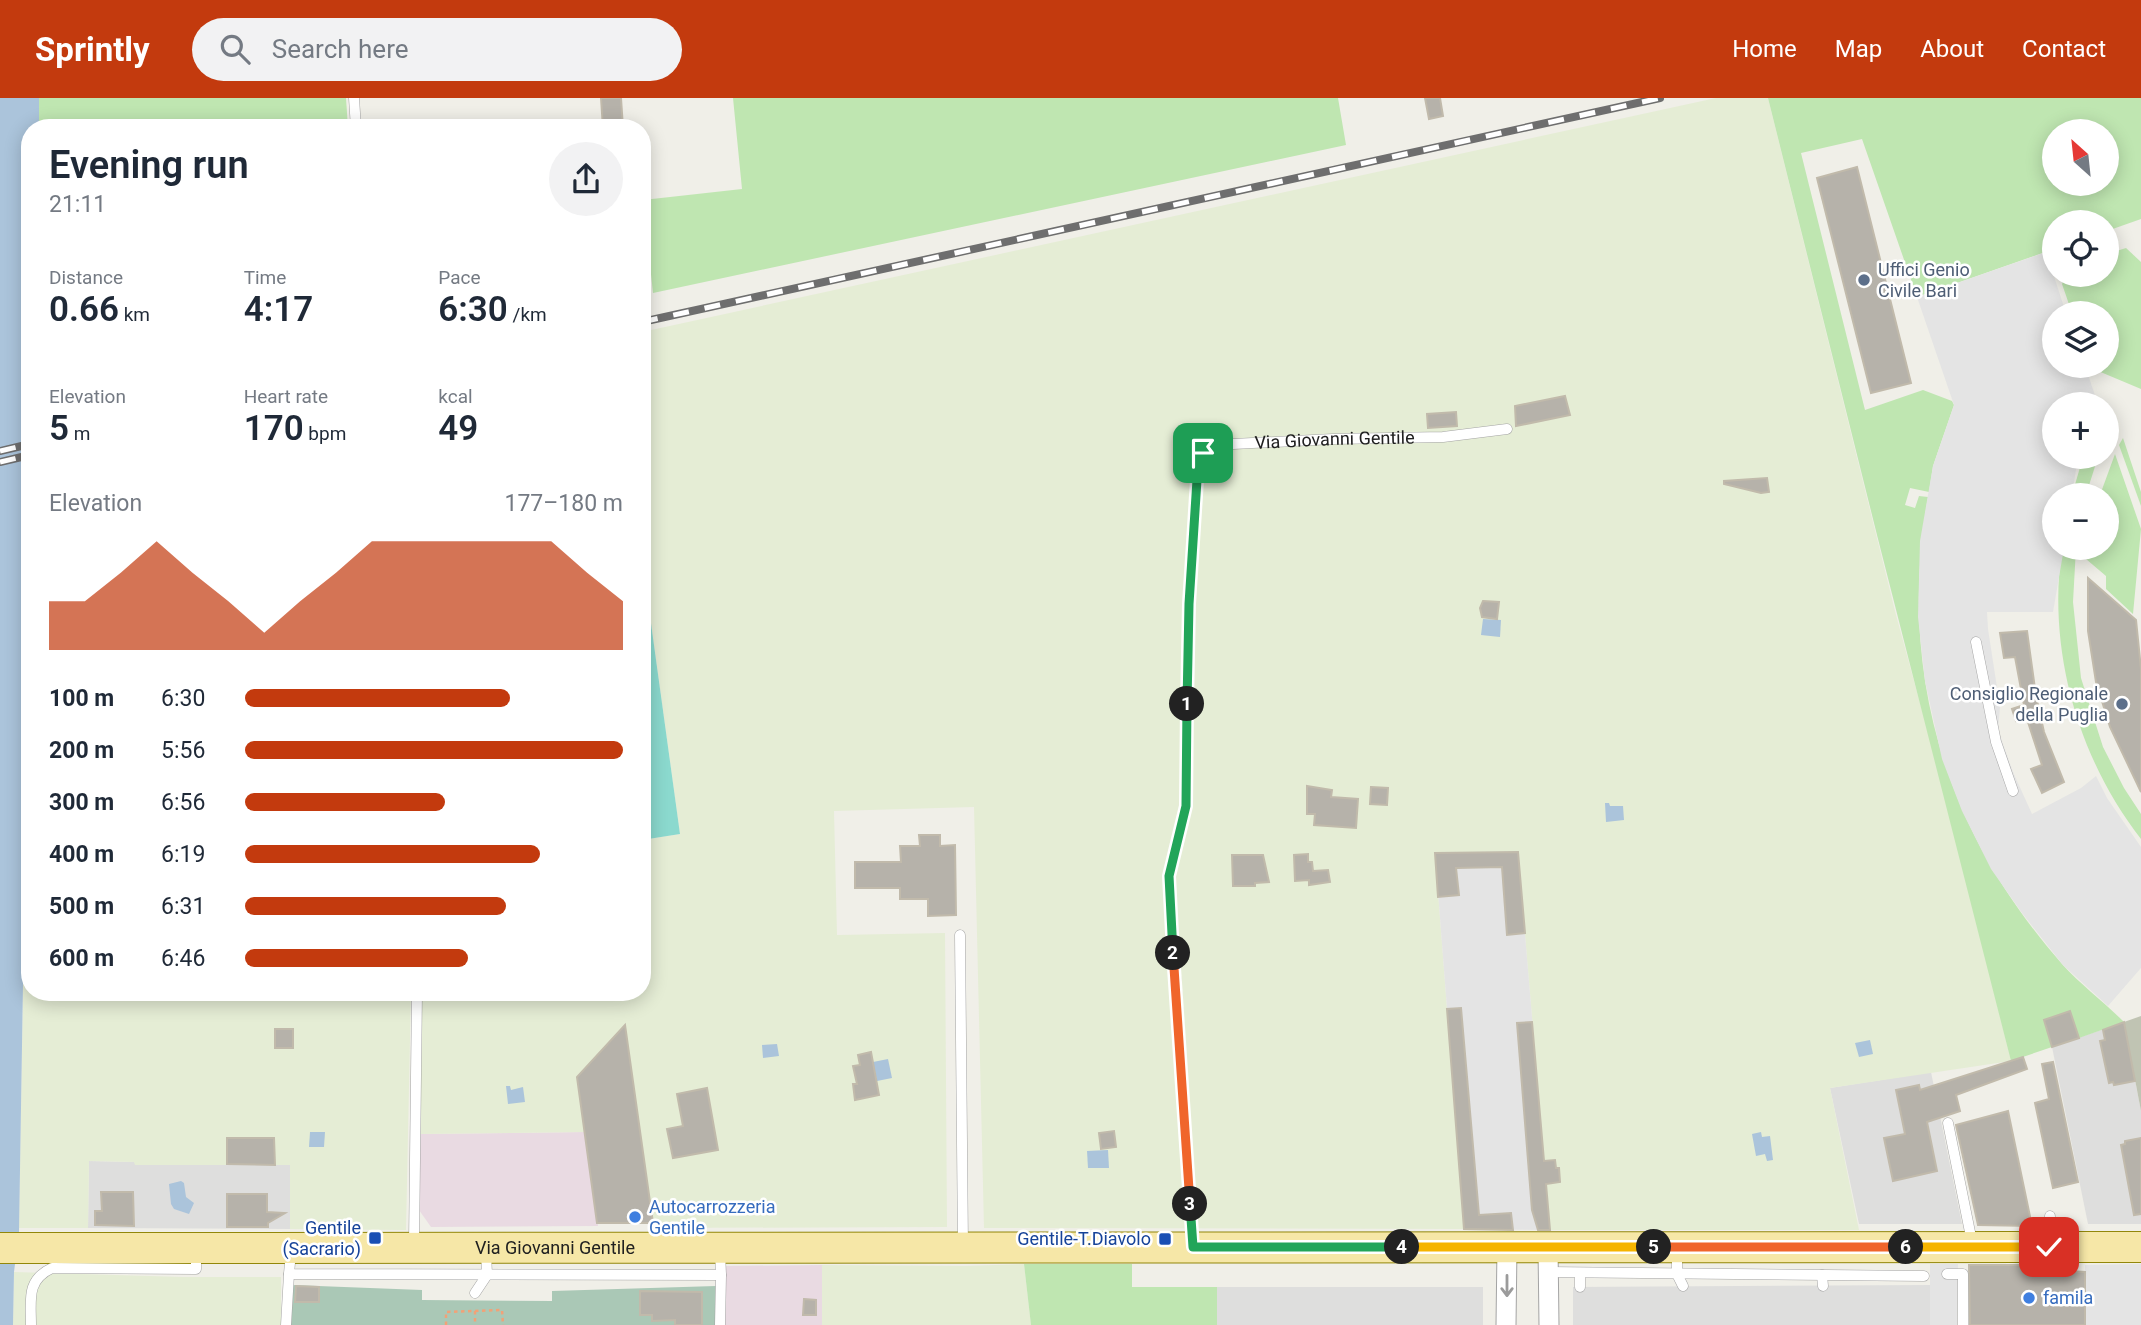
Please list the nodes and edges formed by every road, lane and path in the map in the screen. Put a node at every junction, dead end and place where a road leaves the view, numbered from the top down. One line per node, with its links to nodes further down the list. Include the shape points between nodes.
1 (355, 98): 2 (lane)
2 (356, 119)
3 (1507, 429): 11 (lane, Via Giovanni Gentile, via 1443,437 1214,445 1199,462 1189,604 1186,806 1169,876)
4 (1976, 642): 5 (lane, via 1996,742)
5 (2013, 791)
6 (960, 935): 18 (lane)
7 (417, 1001): 10 (lane)
8 (1948, 1122): 13 (lane)
9 (2050, 1216): 14 (lane)
10 (414, 1247): 22 (main road, Via Giovanni Gentile); 23 (main road, Via Giovanni Gentile)
11 (1193, 1247): 12 (main road, Via Giovanni Gentile); 18 (main road, Via Giovanni Gentile)
12 (1507, 1247): 19 (main road, Via Giovanni Gentile); 39 (street, one-way to 39)
13 (1972, 1247): 14 (main road, Via Giovanni Gentile); 25 (main road, Via Giovanni Gentile)
14 (2049, 1247): 15 (main road, Via Giovanni Gentile)
15 (2141, 1247)
16 (0, 1248): 17 (main road, Via Giovanni Gentile)
17 (197, 1248): 21 (main road, Via Giovanni Gentile); 33 (lane, via 196,1269 52,1268 39,1274 32,1286)
18 (963, 1248): 24 (main road, Via Giovanni Gentile)
19 (1548, 1259): 20 (main road, Via Giovanni Gentile); 26 (lane); 40 (street)
20 (1677, 1260): 25 (main road, Via Giovanni Gentile); 25 (lane, via 1822,1280); 26 (lane); 29 (lane)
21 (290, 1261): 22 (main road, Via Giovanni Gentile); 34 (lane)
22 (379, 1261): 23 (lane)
23 (486, 1261): 24 (main road, Via Giovanni Gentile); 31 (lane)
24 (720, 1261): 38 (lane)
25 (1871, 1261): 28 (lane, via 1905,1281)
26 (1580, 1273): 30 (lane)
27 (1947, 1274): 41 (lane, via 1963,1274)
28 (1924, 1276)
29 (1684, 1286)
30 (1580, 1287)
31 (475, 1293): 32 (path)
32 (475, 1311): 35 (path, via 446,1312); 36 (path); 37 (path, via 502,1310)
33 (31, 1325)
34 (286, 1325)
35 (446, 1325)
36 (475, 1325)
37 (503, 1325)
38 (720, 1325)
39 (1506, 1325)
40 (1549, 1325)
41 (1963, 1325)

